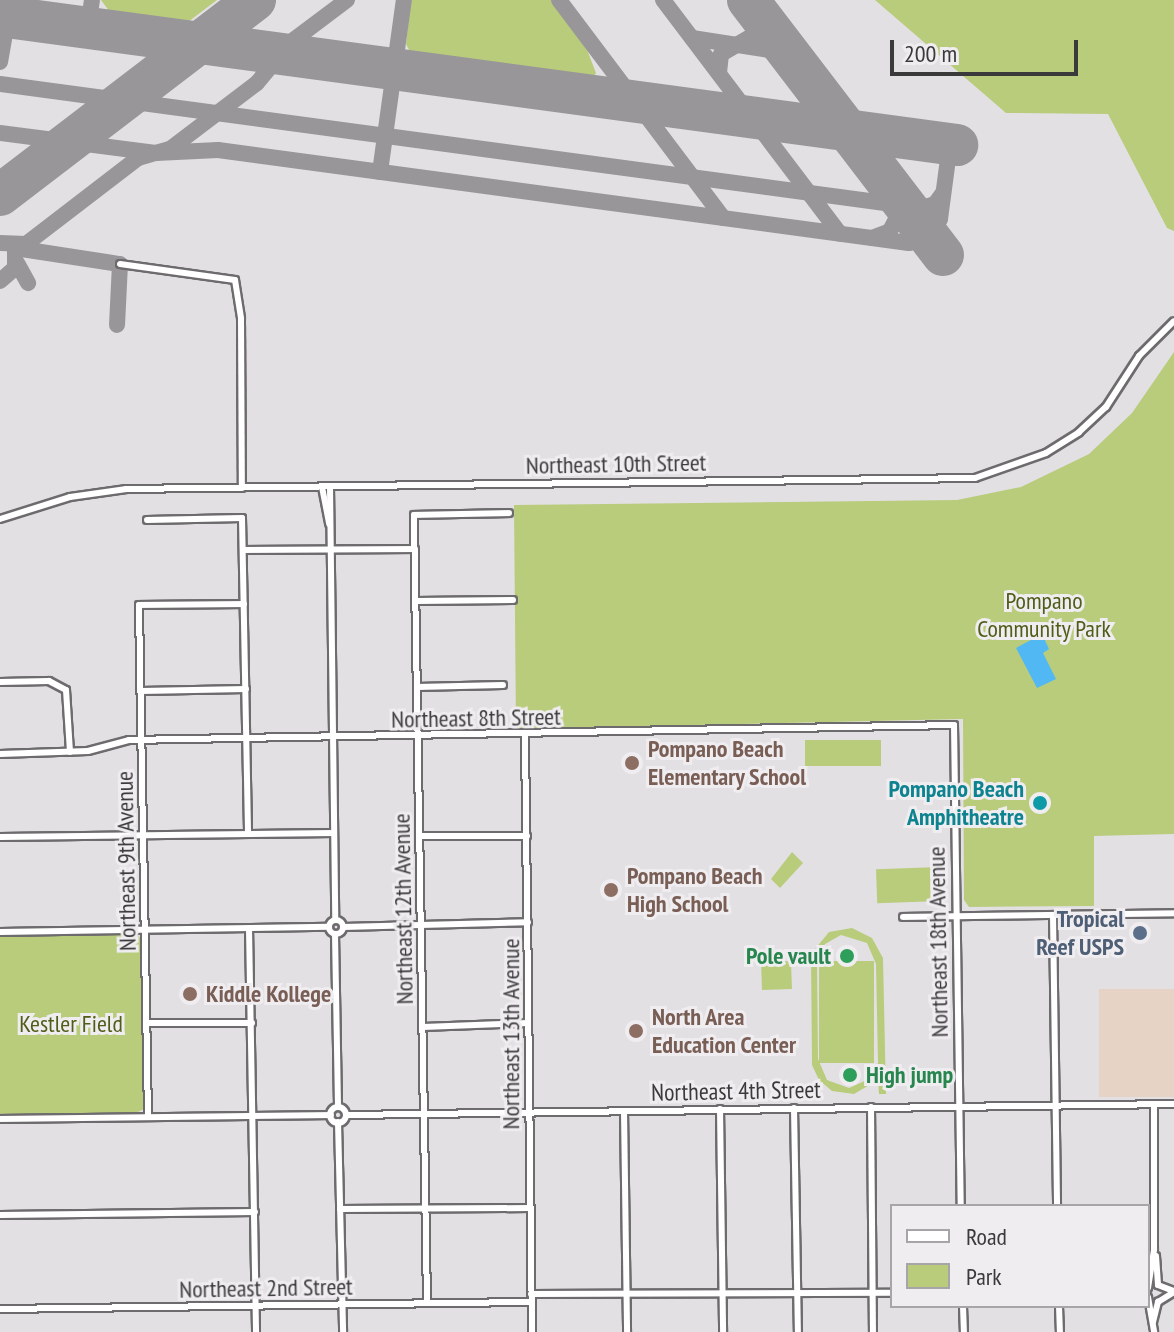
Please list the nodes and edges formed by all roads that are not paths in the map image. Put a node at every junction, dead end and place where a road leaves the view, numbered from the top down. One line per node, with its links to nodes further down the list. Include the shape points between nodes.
1 (120, 264): 4 (street, via 235,280 241,319)
2 (1174, 321): 3 (street, Northeast 10th Street, via 1139,356 1106,407 1079,432 1033,459 975,478)
3 (326, 487): 4 (street, Northeast 10th Street); 10 (street)
4 (242, 488): 6 (street, Northeast 10th Street, via 126,489 70,497)
5 (509, 513): 8 (street, Northeast 12th Avenue, via 414,515)
6 (0, 519)
7 (147, 520): 9 (street, via 242,518)
8 (415, 549): 10 (street); 12 (street, Northeast 12th Avenue)
9 (243, 550): 10 (street); 13 (street)
10 (329, 550): 22 (street)
11 (513, 600): 12 (street)
12 (416, 601): 16 (street, Northeast 12th Avenue)
13 (244, 604): 17 (street); 18 (street, Northeast 9th Avenue, via 139,605)
14 (0, 682): 25 (street, via 49,681 66,690)
15 (503, 685): 16 (street)
16 (417, 687): 21 (street, Northeast 12th Avenue)
17 (246, 689): 18 (street); 24 (street)
18 (141, 691): 23 (street, Northeast 9th Avenue)
19 (954, 725): 20 (street, Northeast 8th Street); 35 (street, Northeast 18th Avenue)
20 (525, 735): 21 (street, Northeast 8th Street); 31 (street, Northeast 13th Avenue)
21 (418, 737): 22 (street, Northeast 8th Street); 30 (street, Northeast 12th Avenue)
22 (332, 739): 24 (street, Northeast 8th Street); 27 (street)
23 (141, 740): 24 (street, Northeast 8th Street); 25 (street, Northeast 8th Street); 29 (street, Northeast 9th Avenue)
24 (246, 740): 28 (street)
25 (70, 752): 26 (street, Northeast 8th Street)
26 (0, 754)
27 (334, 833): 28 (street); 37 (street)
28 (248, 834): 29 (street)
29 (144, 835): 32 (street); 43 (street, Northeast 9th Avenue)
30 (420, 836): 31 (street); 39 (street, Northeast 12th Avenue)
31 (527, 836): 38 (street, Northeast 13th Avenue)
32 (0, 837)
33 (1174, 913): 34 (street)
34 (1053, 915): 35 (street); 52 (street)
35 (955, 916): 36 (street); 53 (street, Northeast 18th Avenue)
36 (903, 917)
37 (335, 920): 40 (street); 41 (street)
38 (528, 922): 39 (street); 48 (street, Northeast 13th Avenue)
39 (421, 925): 41 (street); 49 (street, Northeast 12th Avenue)
40 (329, 927): 42 (street); 45 (street)
41 (343, 927): 45 (street)
42 (249, 928): 43 (street); 47 (street)
43 (146, 930): 44 (street); 46 (street, Northeast 9th Avenue)
44 (0, 932)
45 (335, 934): 54 (street)
46 (148, 1023): 47 (street); 64 (street, Northeast 9th Avenue)
47 (252, 1023): 61 (street)
48 (528, 1023): 49 (street); 59 (street, Northeast 13th Avenue)
49 (423, 1027): 60 (street, Northeast 12th Avenue)
50 (1154, 1104): 51 (street, Northeast 4th Street); 52 (street, Northeast 4th Street); 74 (street)
51 (1174, 1104)
52 (1056, 1105): 53 (street, Northeast 4th Street); 68 (street)
53 (962, 1106): 55 (street, Northeast 4th Street); 67 (street, Northeast 18th Avenue)
54 (338, 1107): 62 (street); 63 (street)
55 (871, 1107): 56 (street, Northeast 4th Street); 79 (street)
56 (794, 1108): 57 (street, Northeast 4th Street); 78 (street)
57 (720, 1109): 58 (street, Northeast 4th Street); 77 (street)
58 (624, 1111): 59 (street, Northeast 4th Street); 80 (street)
59 (530, 1112): 60 (street, Northeast 4th Street); 69 (street, Northeast 13th Avenue)
60 (424, 1113): 63 (street, Northeast 4th Street); 71 (street, Northeast 12th Avenue)
61 (253, 1115): 62 (street); 64 (street); 72 (street)
62 (331, 1115): 66 (street)
63 (346, 1115): 66 (street)
64 (148, 1117): 65 (street)
65 (0, 1119)
66 (338, 1122): 70 (street)
67 (961, 1204)
68 (1057, 1204)
69 (530, 1208): 71 (street); 82 (street, Northeast 13th Avenue)
70 (340, 1209): 71 (street); 85 (street)
71 (426, 1209): 84 (street, Northeast 12th Avenue)
72 (255, 1212): 73 (street); 86 (street)
73 (0, 1215)
74 (1154, 1249): 75 (street); 76 (street, via 1158,1285)
75 (1150, 1275)
76 (1174, 1291)
77 (722, 1292): 78 (street, Northeast 2nd Street); 80 (street, Northeast 2nd Street); 95 (street)
78 (797, 1292): 79 (street, Northeast 2nd Street); 96 (street)
79 (873, 1292): 81 (street, Northeast 2nd Street); 97 (street)
80 (627, 1293): 82 (street, Northeast 2nd Street); 94 (street)
81 (890, 1293)
82 (531, 1298): 84 (street, Northeast 2nd Street); 93 (street, Northeast 13th Avenue)
83 (1150, 1300): 90 (street); 90 (street, via 1174,1292 1158,1302)
84 (427, 1303): 85 (street, Northeast 2nd Street)
85 (342, 1305): 86 (street, Northeast 2nd Street); 92 (street)
86 (256, 1306): 89 (street, Northeast 2nd Street); 91 (street)
87 (963, 1308): 98 (street)
88 (1059, 1308): 99 (street)
89 (0, 1309)
90 (1153, 1322): 100 (street)
91 (256, 1332)
92 (343, 1332)
93 (532, 1332)
94 (627, 1332)
95 (723, 1332)
96 (798, 1332)
97 (873, 1332)
98 (964, 1332)
99 (1060, 1332)
100 (1154, 1332)

